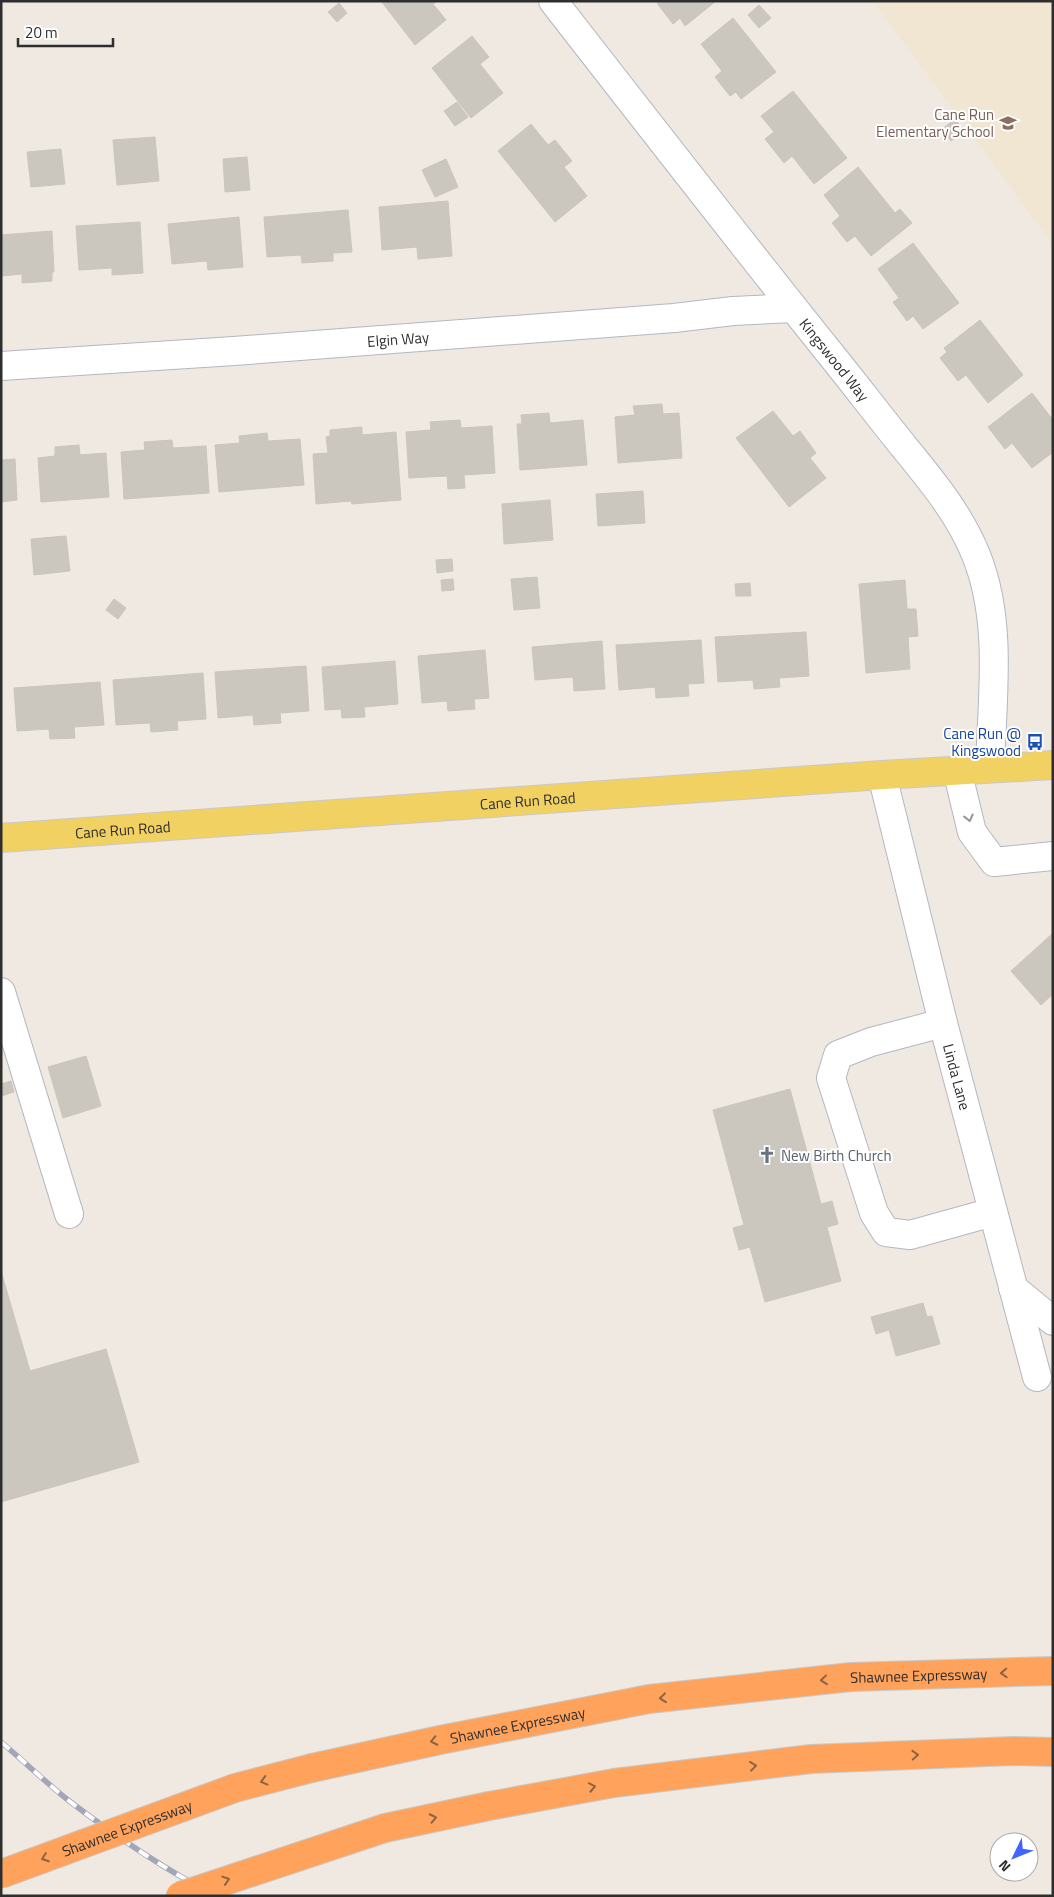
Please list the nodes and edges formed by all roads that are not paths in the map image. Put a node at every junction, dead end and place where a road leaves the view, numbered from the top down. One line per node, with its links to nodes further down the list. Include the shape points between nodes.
1 (553, 1): 2 (street, Kingswood Way)
2 (793, 308): 3 (street, Elgin Way); 5 (street, Kingswood Way, via 932,482 961,524 976,554 991,612)
3 (1, 366)
4 (1053, 765): 5 (main road, Cane Run Road)
5 (990, 768): 6 (main road, Cane Run Road)
6 (957, 770): 7 (main road, Cane Run Road); 9 (street, one-way to 9, via 972,832 994,862)
7 (882, 775): 8 (main road, Cane Run Road); 11 (street, Linda Lane)
8 (1, 838)
9 (1053, 856)
10 (1, 992): 12 (street)
11 (943, 1023): 13 (street, Linda Lane); 13 (street, via 871,1042 838,1055 831,1078 874,1213 886,1232 910,1235)
12 (10, 1050): 14 (street)
13 (993, 1212): 15 (street, Linda Lane)
14 (70, 1214)
15 (1013, 1288): 16 (street); 17 (street, Linda Lane)
16 (1053, 1321)
17 (1037, 1377)
18 (1053, 1671): 20 (highway, Shawnee Expressway, one-way to 20, bridge, via 851,1678 649,1699 440,1740 235,1788)
19 (1053, 1752): 21 (highway, one-way to 19, bridge, via 385,1828 614,1783 812,1760)
20 (1, 1874)
21 (180, 1896)

